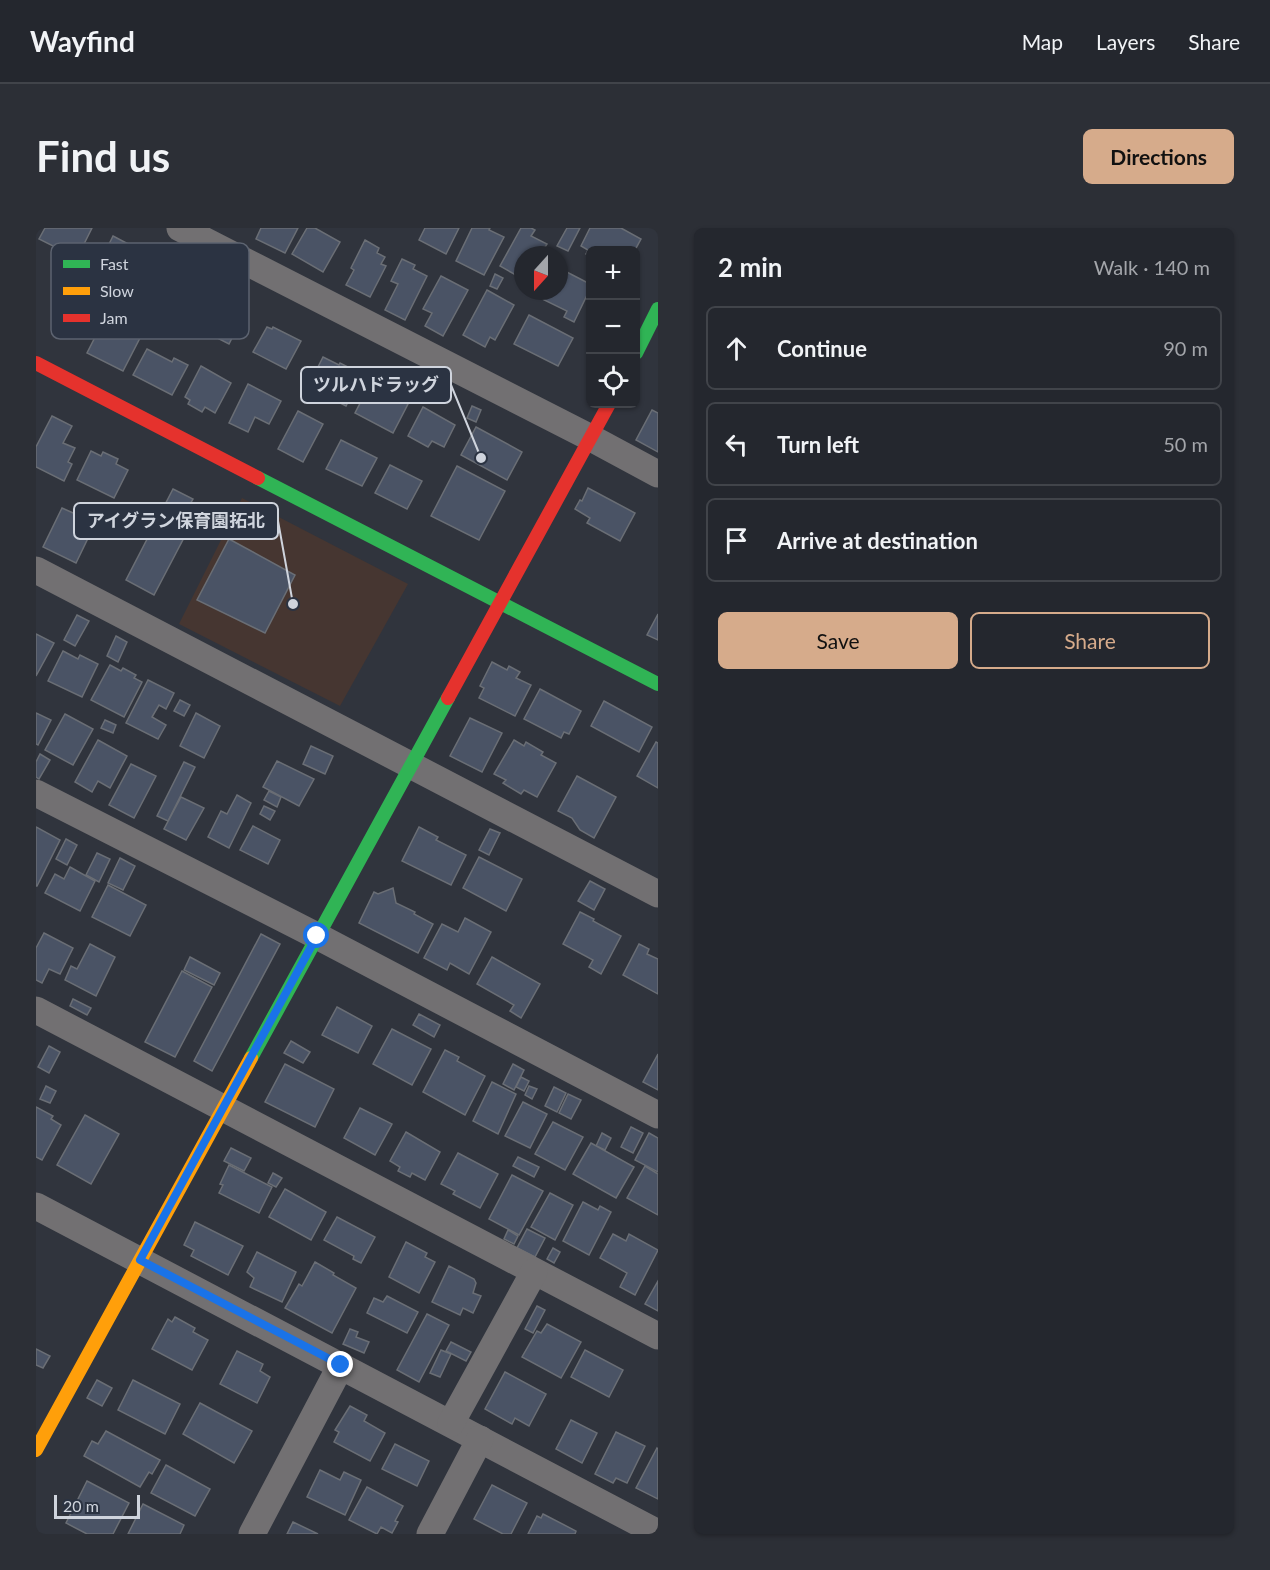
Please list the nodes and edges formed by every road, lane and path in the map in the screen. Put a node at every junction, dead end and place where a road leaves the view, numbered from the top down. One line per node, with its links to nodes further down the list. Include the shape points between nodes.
1 (180, 228): 2 (street)
2 (209, 243)
3 (249, 263): 8 (street)
4 (658, 309): 5 (street)
5 (640, 345)
6 (36, 363): 11 (street)
7 (607, 408): 8 (street)
8 (591, 438): 9 (street); 11 (street)
9 (658, 474)
10 (36, 570): 13 (street)
11 (500, 602): 12 (street); 13 (street)
12 (658, 684)
13 (411, 764): 15 (street); 16 (street)
14 (36, 793): 16 (street)
15 (658, 894)
16 (317, 936): 18 (street); 19 (street)
17 (36, 1010): 18 (street)
18 (223, 1108): 21 (street); 22 (street)
19 (658, 1115)
20 (36, 1206): 21 (street)
21 (140, 1260): 24 (street); 27 (street)
22 (534, 1272): 23 (street); 25 (street)
23 (658, 1336)
24 (341, 1365): 25 (street); 30 (street)
25 (451, 1423): 26 (street)
26 (480, 1439): 28 (street); 31 (street)
27 (36, 1450)
28 (615, 1523): 29 (street)
29 (658, 1533)
30 (252, 1534)
31 (430, 1534)

